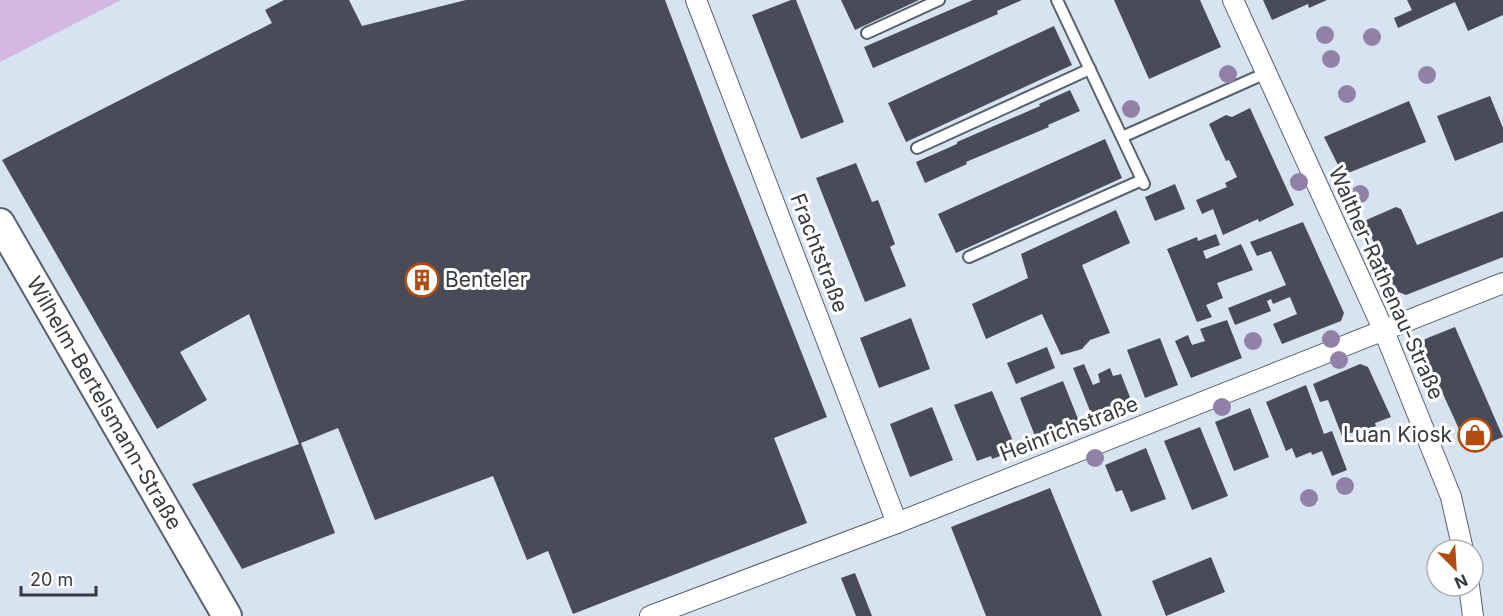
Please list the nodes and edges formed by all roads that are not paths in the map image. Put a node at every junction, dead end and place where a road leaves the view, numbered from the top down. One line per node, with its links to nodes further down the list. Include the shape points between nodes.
1 (696, 0): 14 (street, Frachtstraße)
2 (939, 0): 5 (lane)
3 (1057, 0): 6 (lane)
4 (1233, 0): 7 (street, Walther-Rathenau-Straße)
5 (867, 33)
6 (1090, 69): 8 (lane); 9 (lane)
7 (1266, 73): 8 (lane); 13 (street, Walther-Rathenau-Straße)
8 (1122, 137): 11 (lane, via 1143,182)
9 (917, 148)
10 (0, 223): 17 (street, Wilhelm-Bertelsmann-Straße)
11 (969, 257)
12 (1503, 283): 13 (street, Heinrichstraße)
13 (1384, 331): 14 (street, Heinrichstraße); 15 (street, Walther-Rathenau-Straße, via 1451,497)
14 (897, 523): 18 (street, Heinrichstraße)
15 (1460, 538)
16 (1471, 598): 19 (street)
17 (227, 616)
18 (650, 616)
19 (1473, 616)

